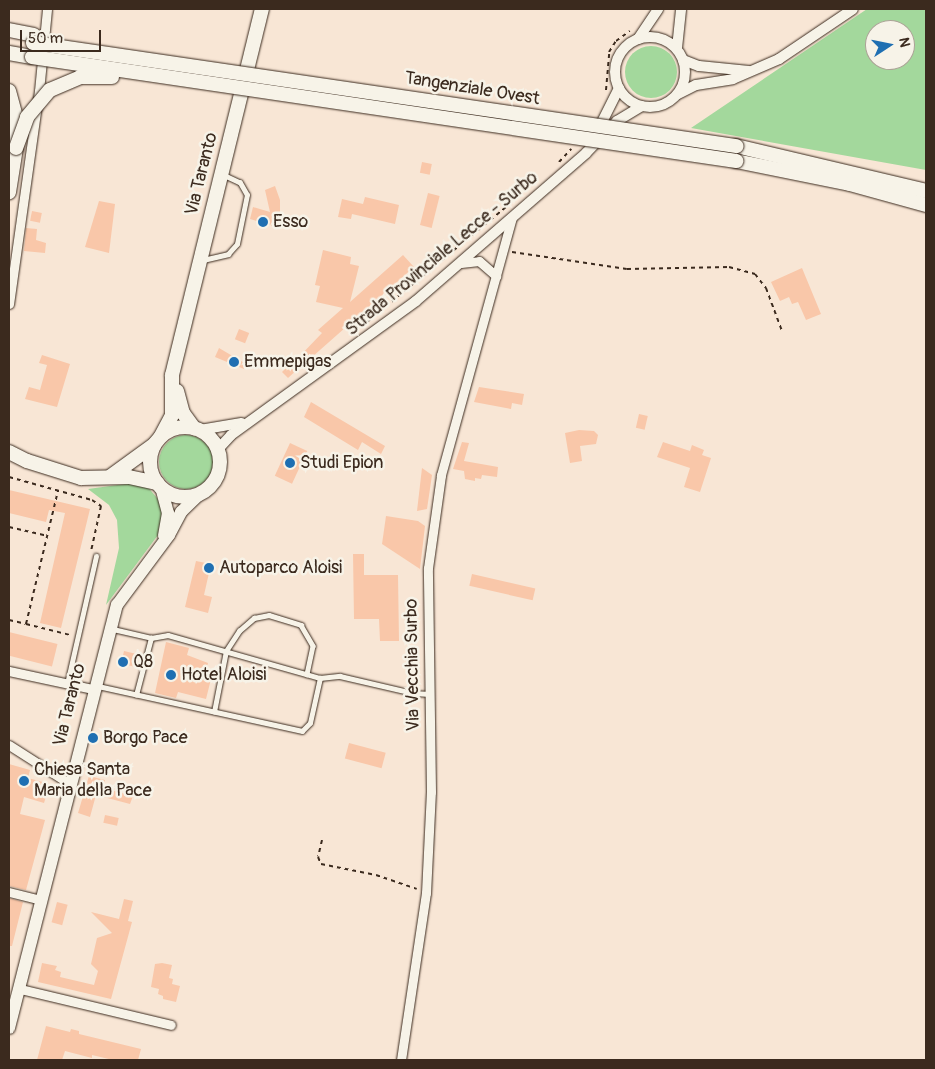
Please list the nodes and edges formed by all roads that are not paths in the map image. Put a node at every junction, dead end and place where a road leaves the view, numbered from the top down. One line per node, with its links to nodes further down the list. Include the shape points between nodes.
1 (47, 9): 31 (street, via 39,91)
2 (262, 9): 21 (main road, Via Taranto)
3 (658, 9): 8 (street)
4 (681, 9): 10 (street)
5 (853, 9): 13 (street, via 779,59)
6 (9, 30): 9 (main road)
7 (9, 39): 9 (main road, Tangenziale Ovest)
8 (638, 39): 10 (street, via 659,38); 15 (street, via 620,54 616,65)
9 (33, 45): 11 (main road, Tangenziale Ovest); 14 (main road, Tangenziale Ovest, bridge); 22 (main road, Tangenziale Ovest, bridge, via 736,146)
10 (677, 48): 12 (street)
11 (9, 53)
12 (684, 60): 13 (street, via 699,66); 17 (street, via 684,83)
13 (753, 71): 17 (street, via 696,85)
14 (226, 86): 19 (main road, bridge, via 204,88 80,77 64,82 39,100 27,117); 26 (main road, Tangenziale Ovest, bridge, via 736,161 850,184)
15 (619, 88): 18 (street, via 625,96); 20 (street)
16 (9, 91): 19 (main road, via 16,117)
17 (678, 94): 18 (street, via 662,105)
18 (642, 106): 20 (street, Strada Provinciale Lecce - Surbo, via 617,121)
19 (16, 148): 25 (main road)
20 (586, 153): 27 (street, Strada Provinciale Lecce - Surbo)
21 (222, 174): 28 (main road, Via Taranto); 28 (lane, via 240,184 247,195 237,244 228,254)
22 (902, 184): 23 (main road); 24 (main road, Tangenziale Ovest)
23 (926, 186)
24 (926, 191)
25 (9, 192)
26 (926, 205)
27 (512, 218): 29 (street, Strada Provinciale Lecce - Surbo); 30 (street, Via Vecchia Surbo)
28 (200, 260): 32 (main road, Via Taranto)
29 (461, 263): 30 (street, via 479,261); 33 (street, Strada Provinciale Lecce - Surbo, via 376,332)
30 (496, 276): 51 (street, Via Vecchia Surbo, via 441,475 428,568)
31 (9, 304)
32 (179, 348): 34 (main road, Via Taranto, via 178,402); 35 (main road, Via Taranto, via 172,375 172,415)
33 (254, 417): 34 (street, Strada Provinciale Lecce - Surbo, via 229,427); 37 (street, Strada Provinciale Lecce - Surbo, via 225,440)
34 (197, 429): 35 (main road, via 173,429); 37 (main road, Via Taranto, via 211,439)
35 (158, 440): 38 (main road); 39 (main road, Via Taranto, via 150,465)
36 (9, 452): 38 (main road, via 58,473 81,478)
37 (220, 458): 40 (main road, Via Taranto, via 216,477)
38 (108, 478): 39 (main road, via 129,477)
39 (159, 485): 40 (main road, via 177,496); 41 (main road, Via Taranto, via 168,514)
40 (201, 493): 41 (main road, Via Taranto, via 181,512)
41 (159, 548): 43 (main road, Via Taranto, via 117,605)
42 (96, 556): 49 (lane)
43 (109, 628): 44 (lane); 50 (main road, Via Taranto)
44 (150, 638): 45 (lane, via 168,635); 52 (lane)
45 (226, 651): 47 (lane); 47 (lane, via 239,630 254,618 269,615 301,625 313,646); 53 (lane)
46 (9, 671): 49 (street)
47 (306, 674): 48 (lane)
48 (320, 678): 51 (lane, via 340,676); 53 (lane, via 310,723 302,731)
49 (67, 684): 50 (street)
50 (94, 687): 52 (lane); 55 (main road, Via Taranto)
51 (430, 694): 61 (street, Via Vecchia Surbo, via 426,893)
52 (136, 695): 53 (lane)
53 (214, 712)
54 (9, 745): 55 (street)
55 (70, 784): 57 (main road, Via Taranto)
56 (9, 892): 57 (street)
57 (40, 900): 58 (main road, Via Taranto)
58 (20, 989): 59 (street); 60 (main road, Via Taranto)
59 (170, 1025)
60 (9, 1028)
61 (401, 1060)

